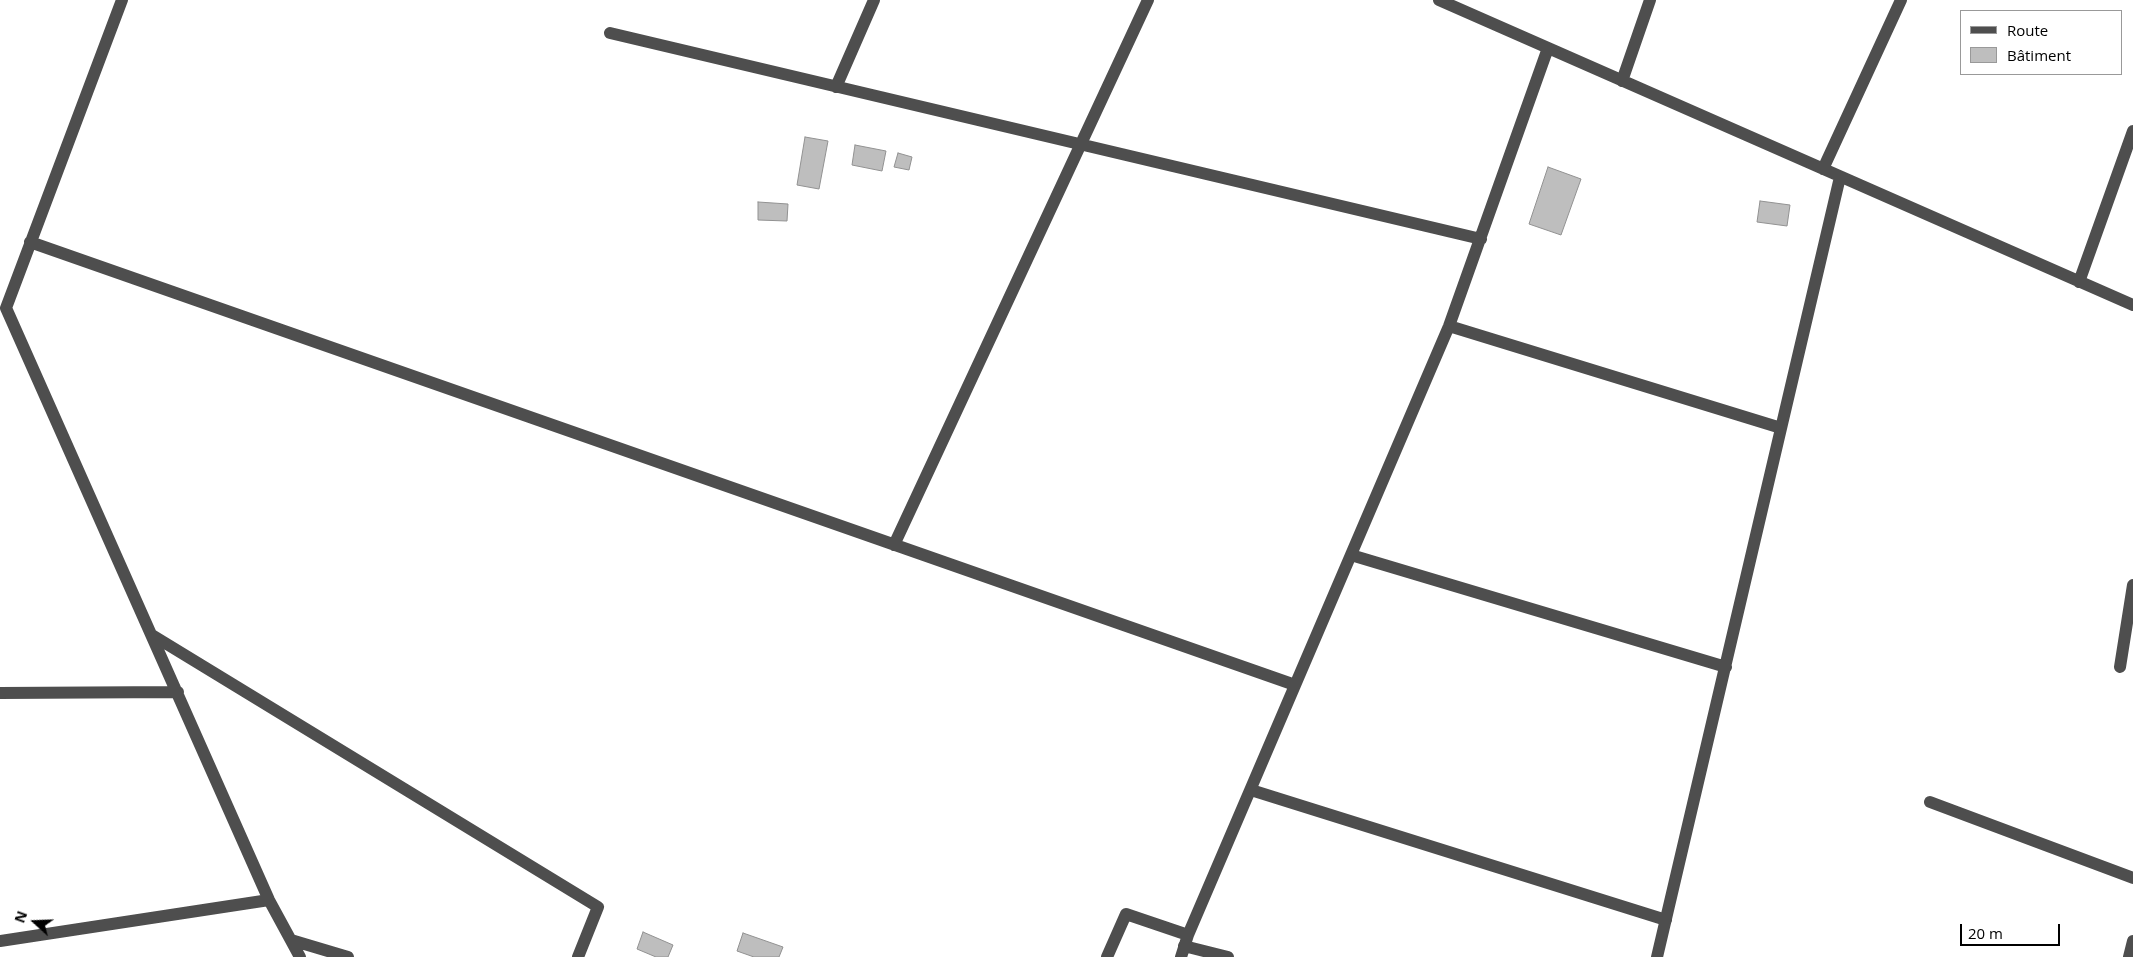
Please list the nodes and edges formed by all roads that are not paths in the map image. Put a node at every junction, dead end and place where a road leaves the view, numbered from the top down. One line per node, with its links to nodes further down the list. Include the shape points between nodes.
1 (122, 0): 16 (street)
2 (874, 0): 10 (street)
3 (1148, 0): 12 (street)
4 (1439, 0): 8 (street)
5 (1650, 0): 9 (street)
6 (1901, 0): 13 (street)
7 (610, 34): 10 (street)
8 (1548, 48): 9 (street); 15 (street)
9 (1622, 80): 13 (street)
10 (836, 87): 12 (street)
11 (2133, 132): 17 (street)
12 (1080, 145): 15 (street); 22 (street)
13 (1823, 169): 14 (street)
14 (1840, 176): 17 (street); 21 (street)
15 (1481, 238): 20 (street)
16 (30, 242): 19 (street); 22 (street)
17 (2079, 282): 18 (street)
18 (2133, 305)
19 (3, 308): 25 (street)
20 (1449, 326): 21 (street); 23 (street)
21 (1781, 428): 26 (street)
22 (894, 545): 28 (street)
23 (1351, 555): 26 (street); 28 (street)
24 (2133, 585): 27 (street)
25 (152, 634): 29 (street); 42 (street, via 598,907)
26 (1726, 667): 35 (street)
27 (2120, 668)
28 (1295, 685): 31 (street)
29 (178, 692): 30 (street); 34 (street)
30 (0, 693)
31 (1250, 790): 35 (street); 39 (street)
32 (1930, 802): 33 (street)
33 (2133, 878)
34 (270, 900): 36 (street); 38 (street)
35 (1666, 920): 45 (street)
36 (291, 940): 40 (street); 41 (street)
37 (2133, 940): 46 (street)
38 (0, 941)
39 (1184, 946): 43 (street, via 1126,914); 44 (street)
40 (300, 957)
41 (348, 957)
42 (578, 957)
43 (1107, 957)
44 (1228, 957)
45 (1657, 957)
46 (2129, 957)

